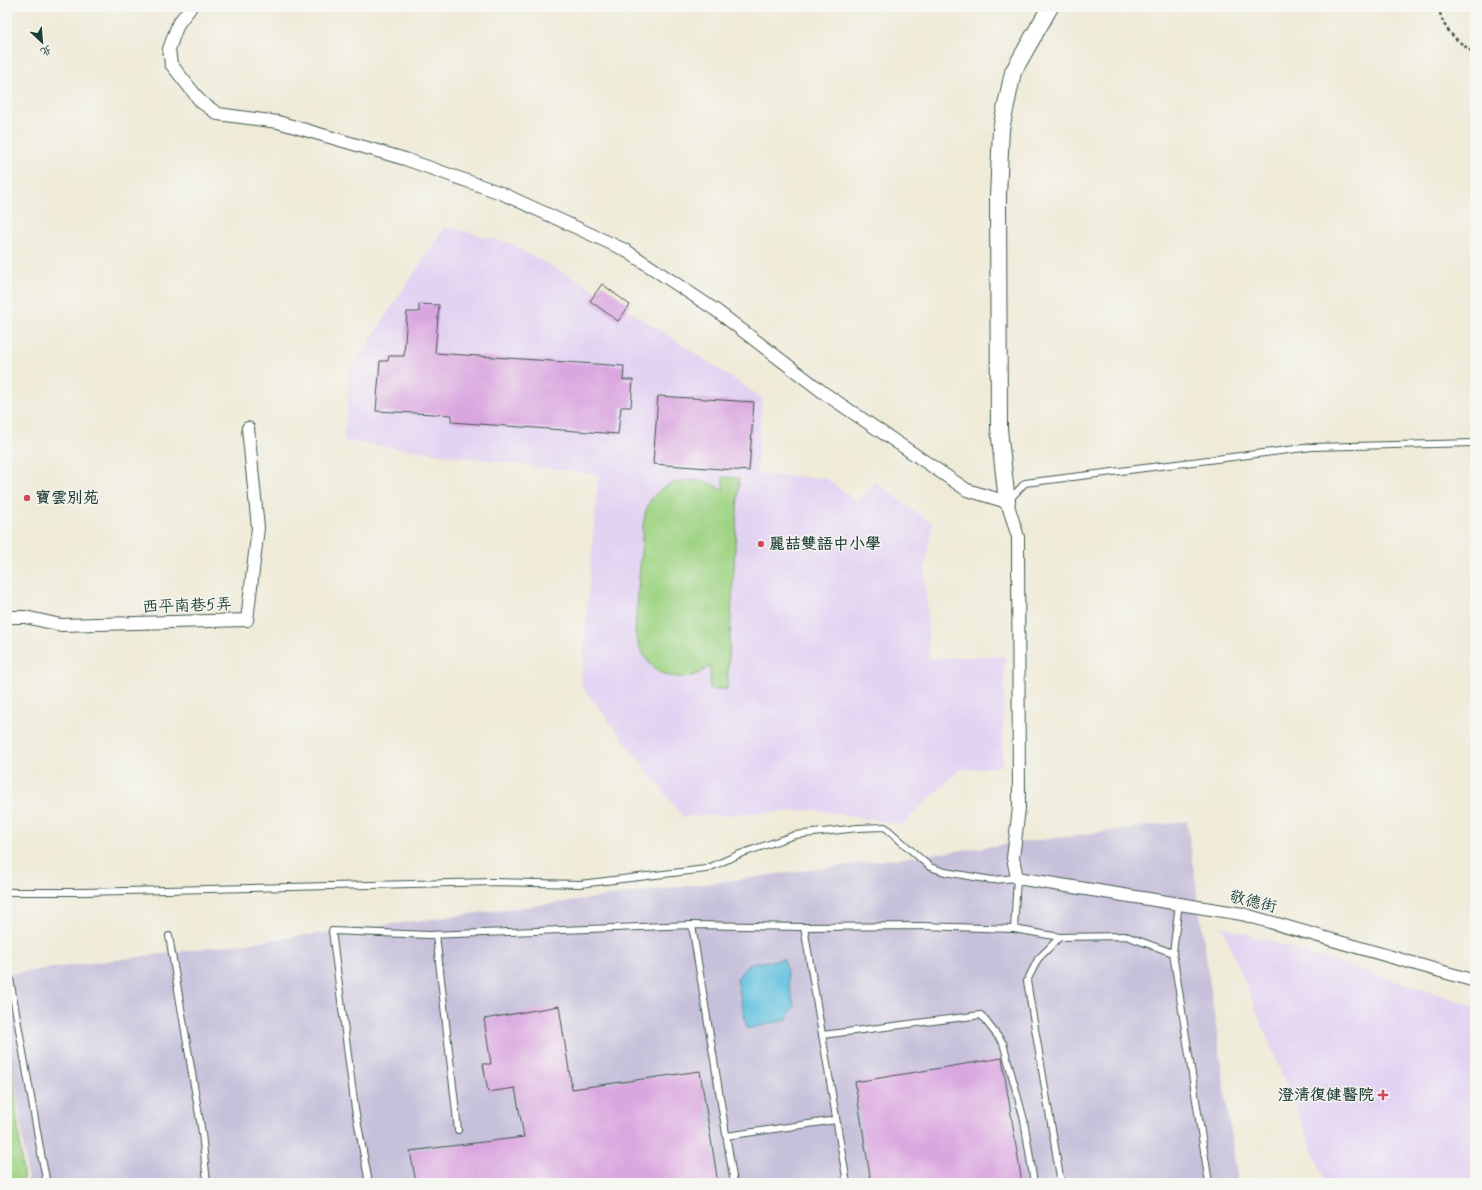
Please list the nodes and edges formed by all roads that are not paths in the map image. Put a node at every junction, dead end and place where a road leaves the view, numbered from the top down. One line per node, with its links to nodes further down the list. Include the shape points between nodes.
1 (191, 7): 5 (street, via 178,24 169,49 171,64 201,102 218,114 278,122 405,159 501,193 625,250 717,311 824,392 966,490)
2 (1050, 7): 5 (street, via 1013,72 1001,129 998,196 999,429)
3 (248, 428): 6 (street, 西平南巷5弄, via 258,528 247,620 61,625 25,617)
4 (1475, 443): 5 (lane, via 1304,448 1025,483)
5 (1007, 502): 7 (street, via 1018,537 1019,808 1013,858)
6 (7, 617)
7 (1017, 878): 8 (lane, via 992,880 930,867 885,827 795,835 706,869 580,884 493,882); 9 (street, 敬德街); 12 (lane)
8 (7, 892)
9 (1179, 903): 16 (lane); 18 (street, 敬德街, via 1242,914)
10 (692, 925): 11 (lane); 13 (lane); 22 (lane)
11 (804, 927): 12 (lane, via 922,926); 19 (lane)
12 (1014, 929): 15 (lane)
13 (436, 935): 21 (lane); 25 (lane, via 332,931 355,1109)
14 (169, 936): 24 (lane, via 202,1133)
15 (1060, 937): 16 (lane, via 1126,936); 29 (lane, via 1038,959 1027,981)
16 (1173, 952): 30 (lane)
17 (10, 979): 23 (lane)
18 (1475, 981)
19 (822, 1035): 20 (lane); 28 (lane, via 982,1015 1002,1043 1024,1120)
20 (836, 1120): 22 (lane); 27 (lane)
21 (458, 1130)
22 (726, 1136): 26 (lane)
23 (47, 1183)
24 (207, 1183)
25 (369, 1183)
26 (734, 1183)
27 (847, 1183)
28 (1034, 1183)
29 (1061, 1183)
30 (1209, 1183)

